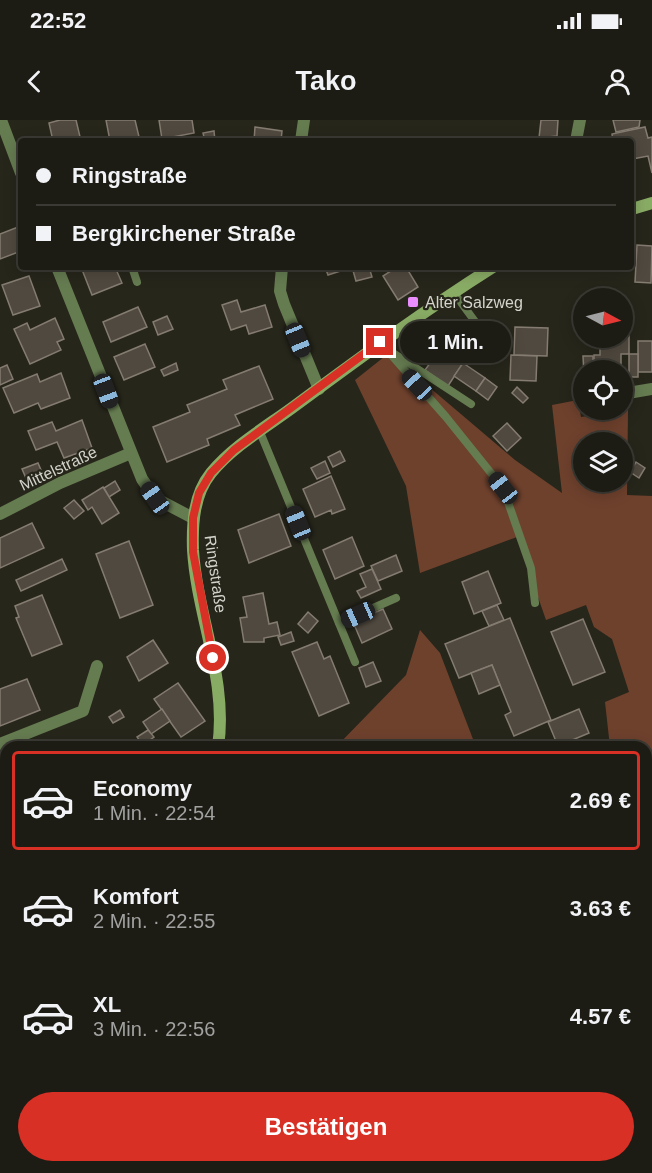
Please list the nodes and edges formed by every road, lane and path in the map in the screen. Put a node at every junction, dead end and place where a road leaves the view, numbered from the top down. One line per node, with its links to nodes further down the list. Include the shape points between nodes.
1 (1, 120): 6 (street)
2 (304, 120): 4 (street)
3 (580, 120): 5 (street)
4 (301, 138)
5 (577, 138)
6 (18, 165)
7 (652, 203): 8 (street)
8 (634, 208)
9 (58, 270): 22 (street, Ringstraße)
10 (133, 270): 13 (lane)
11 (282, 270): 17 (street, via 280,291)
12 (488, 270): 14 (street)
13 (137, 282)
14 (454, 293): 15 (street); 16 (lane)
15 (385, 346): 17 (street); 20 (lane); 26 (lane, via 503,488 531,568)
16 (499, 354)
17 (318, 388): 21 (street)
18 (652, 389): 19 (street)
19 (633, 392)
20 (471, 404)
21 (260, 432): 24 (street, via 211,473 199,493); 27 (lane)
22 (130, 453): 23 (street, Mittelstraße); 24 (street, Ringstraße, via 155,498)
23 (0, 514)
24 (193, 518): 31 (street, Ringstraße, via 193,552 217,676)
25 (396, 598): 27 (lane)
26 (535, 603)
27 (339, 623): 28 (lane)
28 (355, 662)
29 (97, 666): 30 (street, via 83,711)
30 (8, 741)
31 (219, 741)

